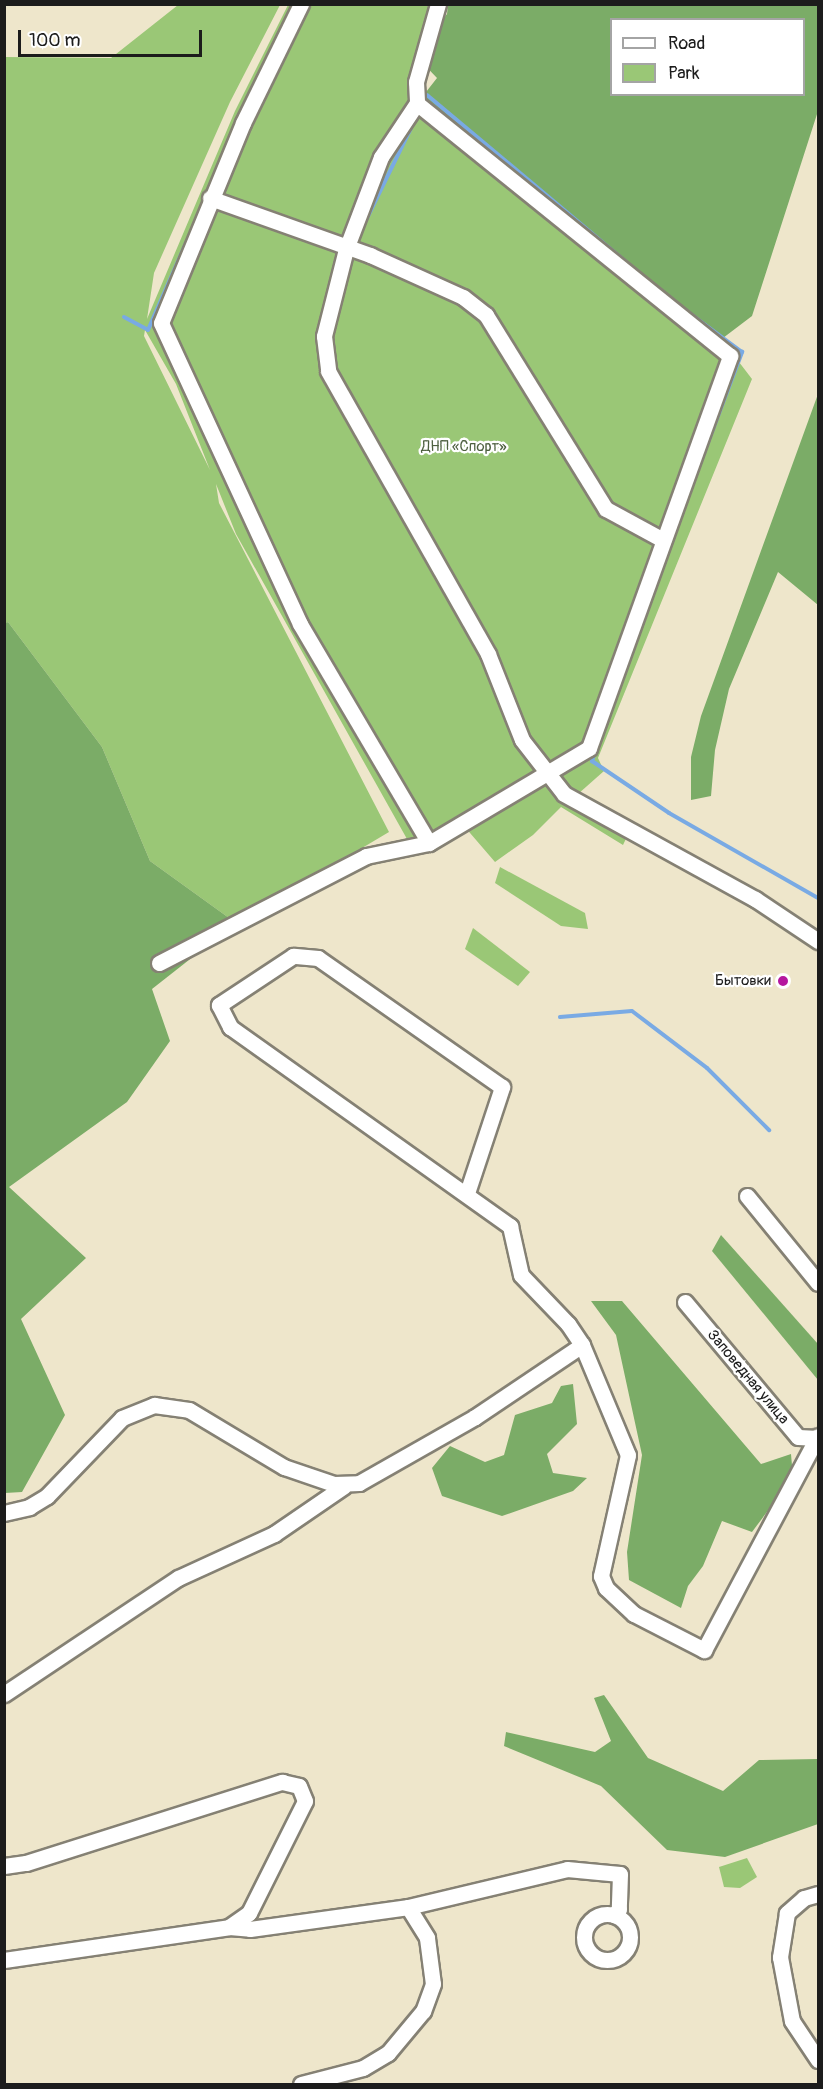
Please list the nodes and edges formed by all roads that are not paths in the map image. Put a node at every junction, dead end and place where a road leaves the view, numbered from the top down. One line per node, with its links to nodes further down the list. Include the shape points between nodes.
1 (302, 4): 4 (street)
2 (438, 4): 3 (street, via 416,82)
3 (417, 103): 5 (street, via 381,158); 6 (street, via 730,356)
4 (210, 198): 5 (street); 8 (street, via 161,323 300,624)
5 (346, 249): 6 (street, via 370,255 463,297 486,315 606,509); 7 (street, via 324,336 328,371 488,654 522,740)
6 (663, 540): 7 (street, via 589,748)
7 (546, 771): 8 (street); 9 (street, via 564,794 755,899)
8 (429, 843): 10 (street, via 366,856)
9 (819, 941)
10 (159, 963)
11 (467, 1193): 11 (street, via 502,1087 318,958 292,956 219,1005 230,1027); 15 (street, via 510,1226 521,1275 568,1324)
12 (747, 1196): 13 (street)
13 (819, 1283)
14 (685, 1302): 16 (street, Заповедная улица, via 798,1437)
15 (582, 1345): 16 (street, via 628,1455 602,1576 606,1588 634,1614 704,1650); 17 (street, via 475,1417 359,1484)
16 (818, 1437)
17 (344, 1485): 18 (street, via 284,1467 189,1410 153,1405 122,1418 47,1496 29,1507); 19 (street, via 274,1533 178,1578)
18 (4, 1513)
19 (4, 1694)
20 (4, 1866): 24 (street, via 26,1863 282,1782 299,1786 305,1802 249,1913)
21 (819, 1894): 26 (street, via 804,1898 787,1913 780,1957 792,2021)
22 (408, 1907): 23 (street, via 567,1869 620,1874 619,1909); 24 (street, via 250,1929); 27 (street, via 427,1938 433,1984 423,2011 388,2053 363,2068)
23 (614, 1915)
24 (229, 1927): 25 (street)
25 (4, 1960)
26 (819, 2060)
27 (301, 2085)

